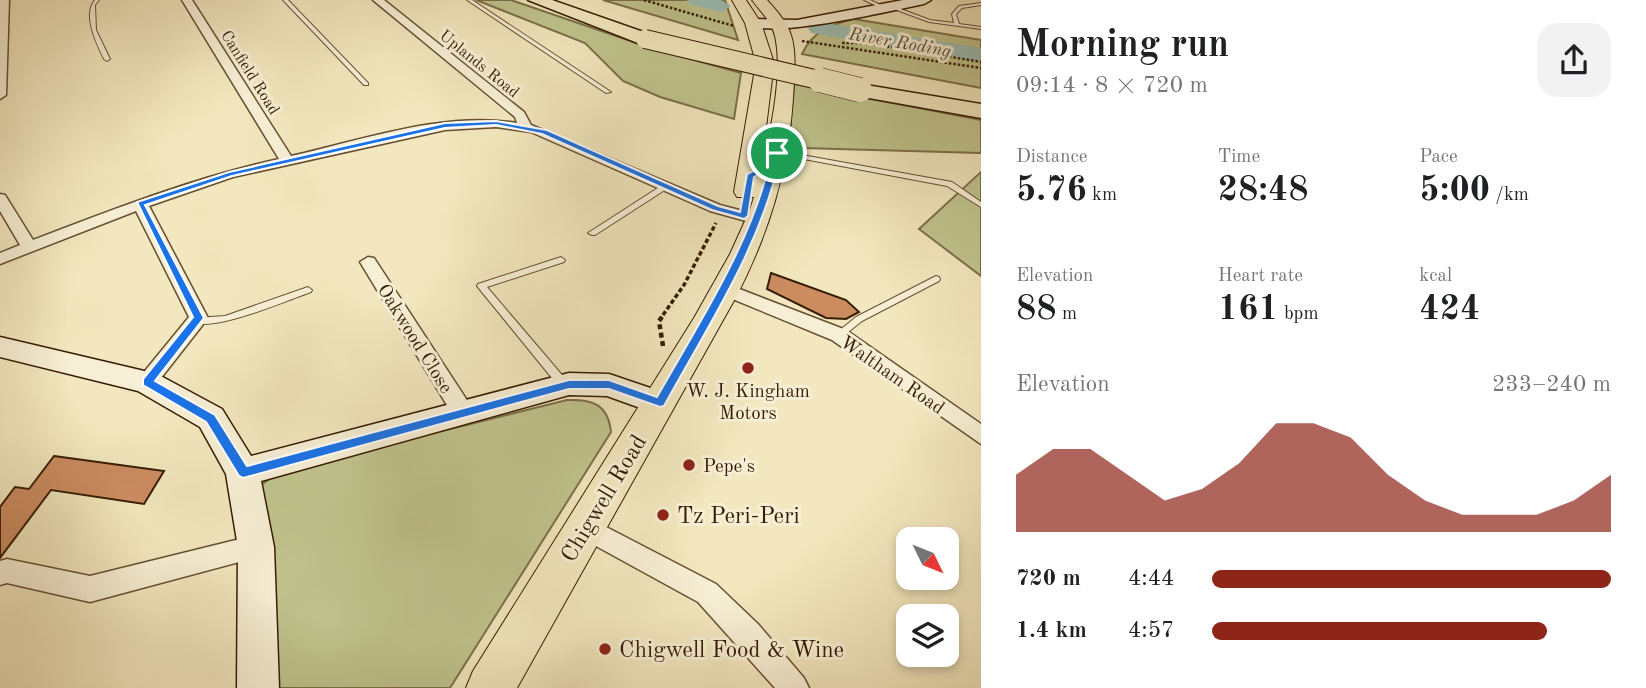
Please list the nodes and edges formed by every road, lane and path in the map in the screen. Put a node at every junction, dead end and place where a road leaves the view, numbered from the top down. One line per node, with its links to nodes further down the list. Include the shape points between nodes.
1 (4, 0): 21 (street)
2 (97, 0): 22 (lane, via 94,30)
3 (187, 0): 32 (street, Canfield Road)
4 (285, 0): 25 (lane)
5 (378, 0): 31 (street, Uplands Road, via 520,115)
6 (469, 0): 27 (lane)
7 (536, 0): 26 (highway, bridge, via 645,39)
8 (574, 0): 26 (highway, via 670,32)
9 (644, 0): 16 (path)
10 (739, 0): 16 (main road, Chigwell Road)
11 (759, 0): 16 (main road, Chigwell Road)
12 (866, 0): 15 (lane)
13 (924, 0): 15 (street)
14 (981, 4): 17 (lane, via 961,7 954,14)
15 (886, 6): 16 (street); 17 (lane)
16 (760, 23): 33 (main road, Chigwell Road, via 765,64); 33 (main road, Chigwell Road, via 784,40 783,102)
17 (957, 25): 18 (lane)
18 (981, 29)
19 (803, 41): 20 (path)
20 (838, 44): 23 (path, via 867,43); 24 (path)
21 (0, 50): 28 (street)
22 (107, 59)
23 (981, 62)
24 (981, 68)
25 (366, 84)
26 (861, 84): 29 (highway); 30 (highway)
27 (608, 92)
28 (0, 95)
29 (981, 98)
30 (981, 111)
31 (526, 127): 32 (street, via 496,123 445,126); 34 (street)
32 (287, 161): 36 (street, via 229,174)
33 (762, 168): 37 (lane, via 949,184); 38 (main road, Chigwell Road); 38 (main road, Chigwell Road, via 769,188)
34 (667, 186): 38 (street); 40 (lane)
35 (0, 198): 41 (street)
36 (140, 204): 41 (street); 48 (street, via 199,318)
37 (981, 205)
38 (750, 218): 45 (main road, Chigwell Road)
39 (716, 223): 51 (path, via 684,285 659,321)
40 (592, 233)
41 (29, 247): 42 (street)
42 (0, 259)
43 (561, 260): 53 (lane, via 481,286)
44 (368, 262): 55 (street, Oakwood Close)
45 (728, 279): 49 (street, Waltham Road); 54 (main road, Chigwell Road)
46 (936, 279): 49 (lane, via 859,319)
47 (308, 290): 48 (lane, via 226,319)
48 (196, 321): 52 (street)
49 (839, 335): 56 (street, Waltham Road)
50 (0, 347): 52 (street)
51 (664, 352)
52 (147, 382): 57 (street, via 211,418)
53 (564, 386): 54 (street, via 609,385); 55 (street)
54 (660, 403): 58 (main road, Chigwell Road)
55 (464, 414): 57 (street)
56 (981, 435)
57 (243, 472): 59 (street)
58 (585, 527): 62 (main road, Chigwell Road); 63 (street, via 707,593)
59 (256, 548): 60 (street, via 90,589); 61 (street)
60 (0, 573)
61 (258, 688)
62 (490, 688)
63 (794, 688)

